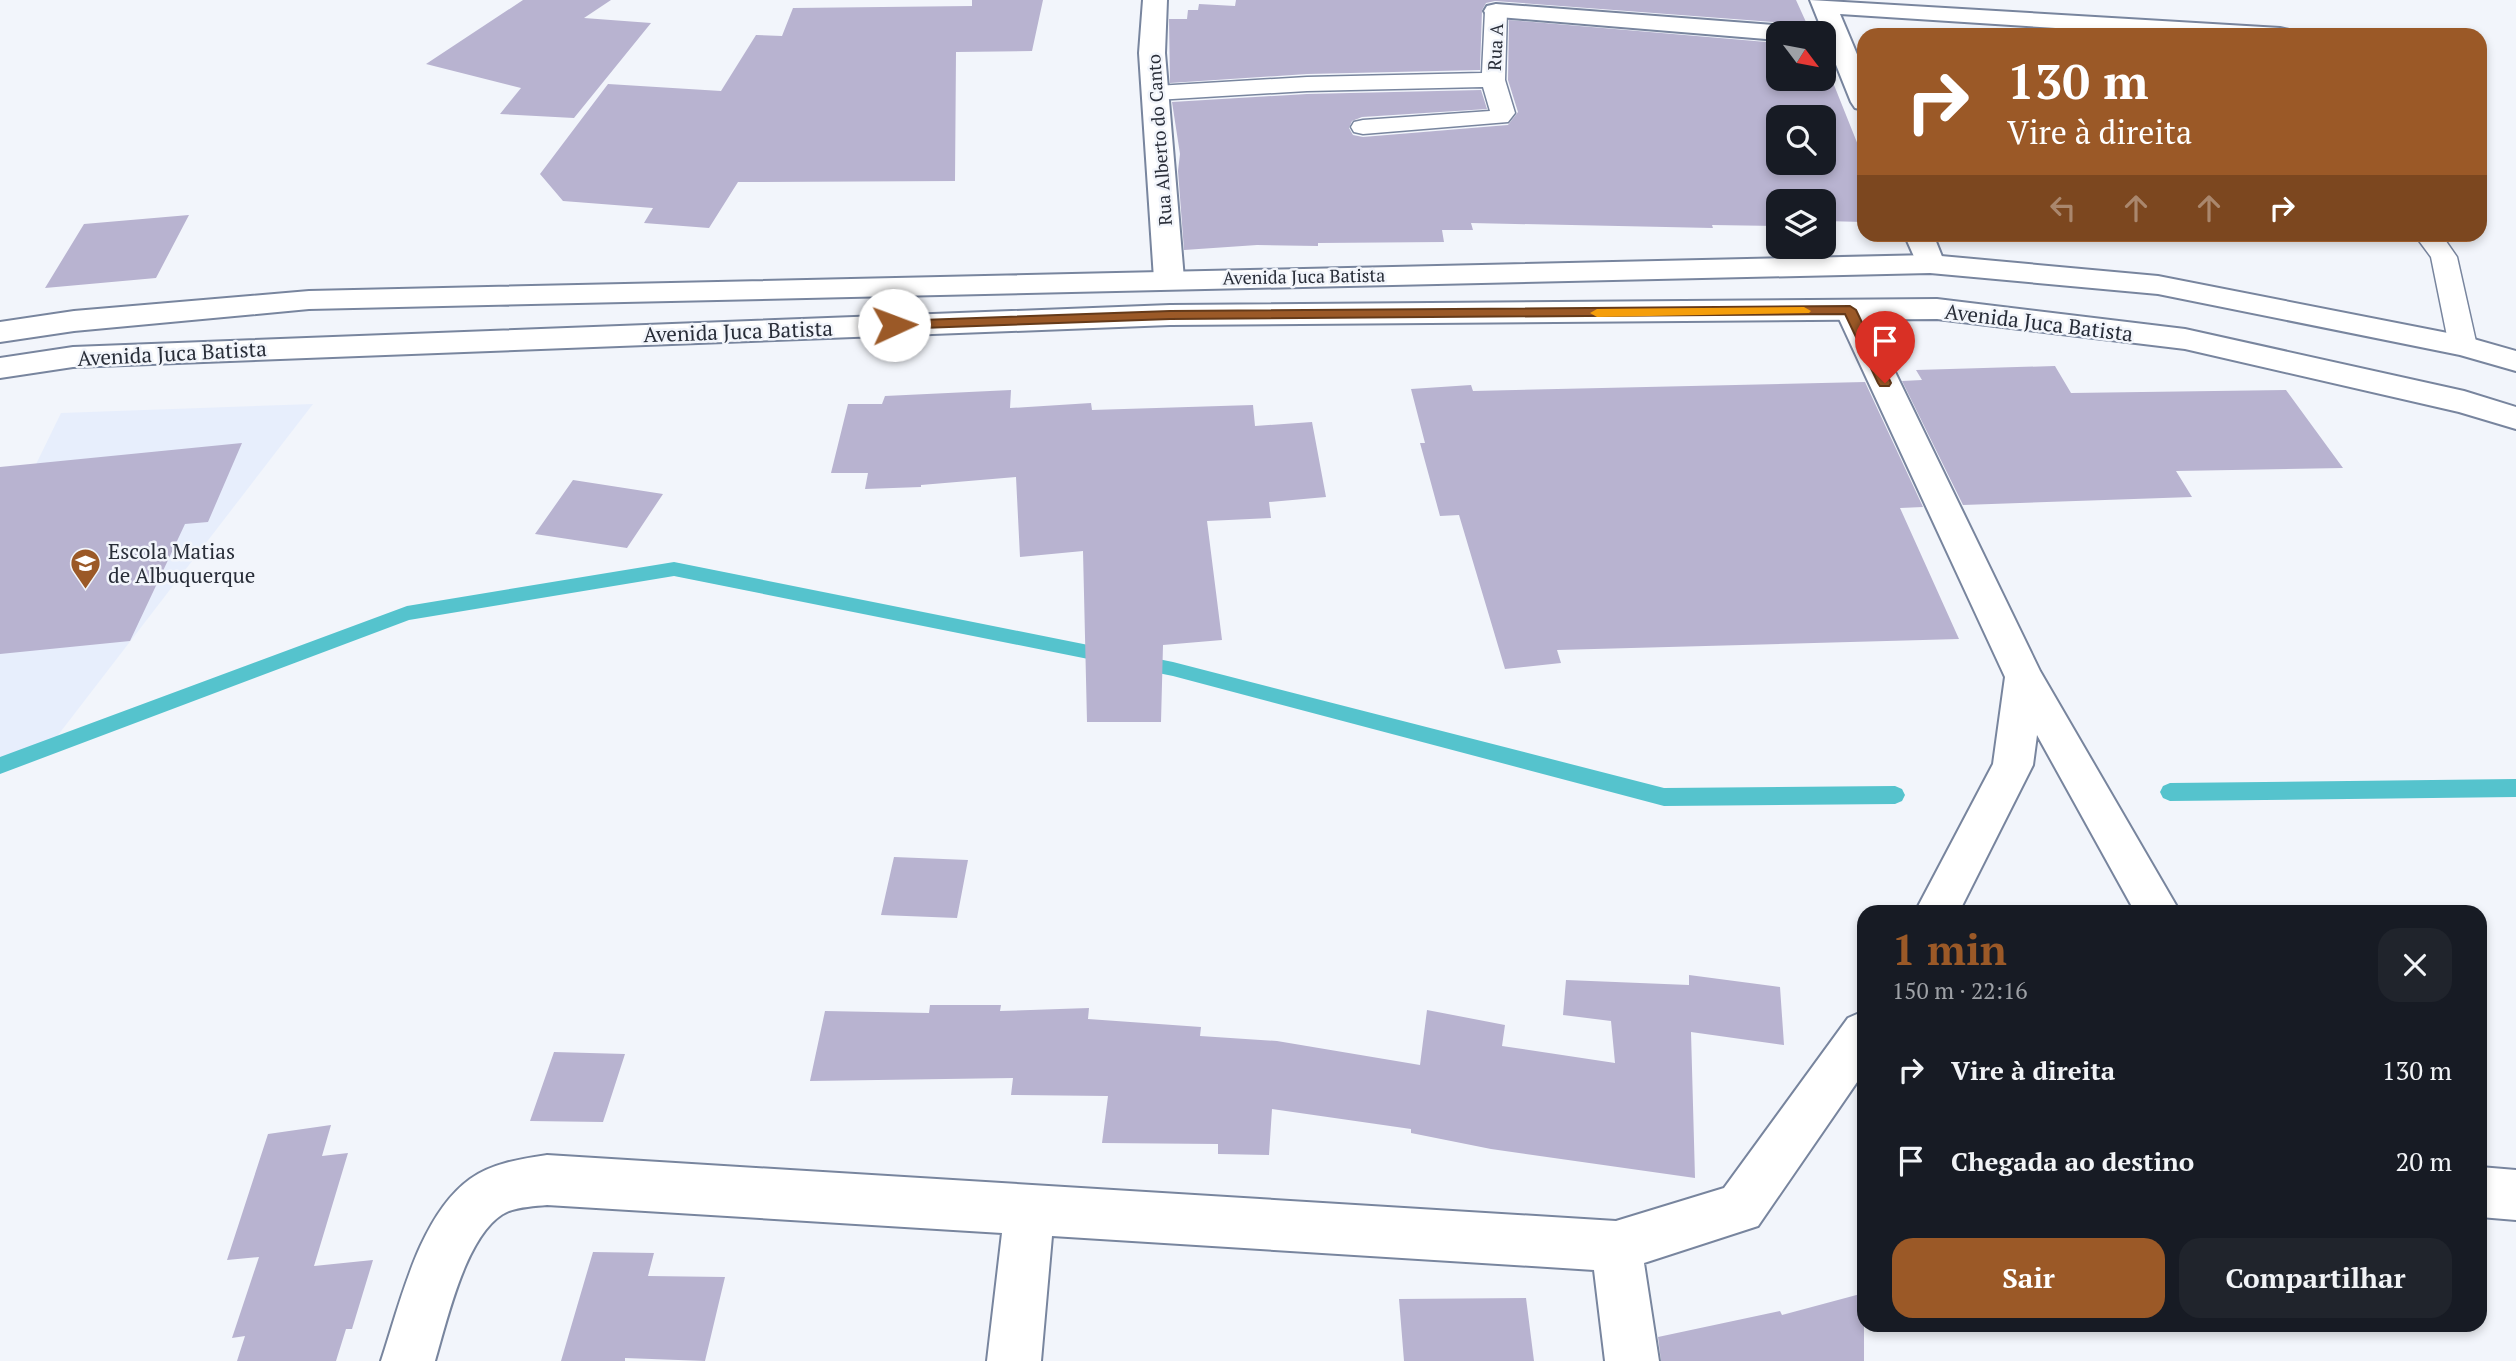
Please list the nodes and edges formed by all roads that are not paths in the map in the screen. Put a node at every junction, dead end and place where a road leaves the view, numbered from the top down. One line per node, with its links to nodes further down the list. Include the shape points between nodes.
1 (1155, 0): 10 (main road, Rua Alberto do Canto, via 1152,52)
2 (1823, 3): 4 (main road); 5 (main road)
3 (1496, 11): 6 (main road, Rua A); 8 (lane, Rua A)
4 (1827, 21)
5 (2180, 28)
6 (1766, 31)
7 (1836, 48): 9 (main road)
8 (1493, 80): 10 (lane, Rua A); 11 (lane, via 1503,113 1500,117)
9 (1857, 88)
10 (1156, 93): 15 (main road, Rua Alberto do Canto)
11 (1363, 127)
12 (1921, 242): 14 (main road)
13 (2433, 242): 18 (lane, via 2444,257)
14 (1930, 264): 15 (main road, Avenida Juca Batista); 18 (main road, Avenida Juca Batista, via 2158,285)
15 (1169, 279): 17 (main road, Avenida Juca Batista, via 309,300)
16 (1850, 310): 20 (main road, Avenida Juca Batista, via 1170,315 74,357); 21 (main road, Avenida Juca Batista, via 1937,309 2185,339); 22 (main road)
17 (0, 332)
18 (2463, 346): 19 (main road, Avenida Juca Batista)
19 (2516, 361)
20 (0, 368)
21 (2516, 418)
22 (2024, 677): 23 (main road, via 2014,765); 24 (main road)
23 (1941, 905)
24 (2154, 905)
25 (1857, 1043): 29 (main road, via 1740,1208)
26 (2487, 1193): 27 (main road)
27 (2516, 1195)
28 (1028, 1210): 29 (main road); 30 (main road, via 547,1180 515,1185 487,1196 462,1222 445,1254); 31 (main road)
29 (1616, 1246): 32 (main road)
30 (408, 1361)
31 (1014, 1361)
32 (1632, 1361)

